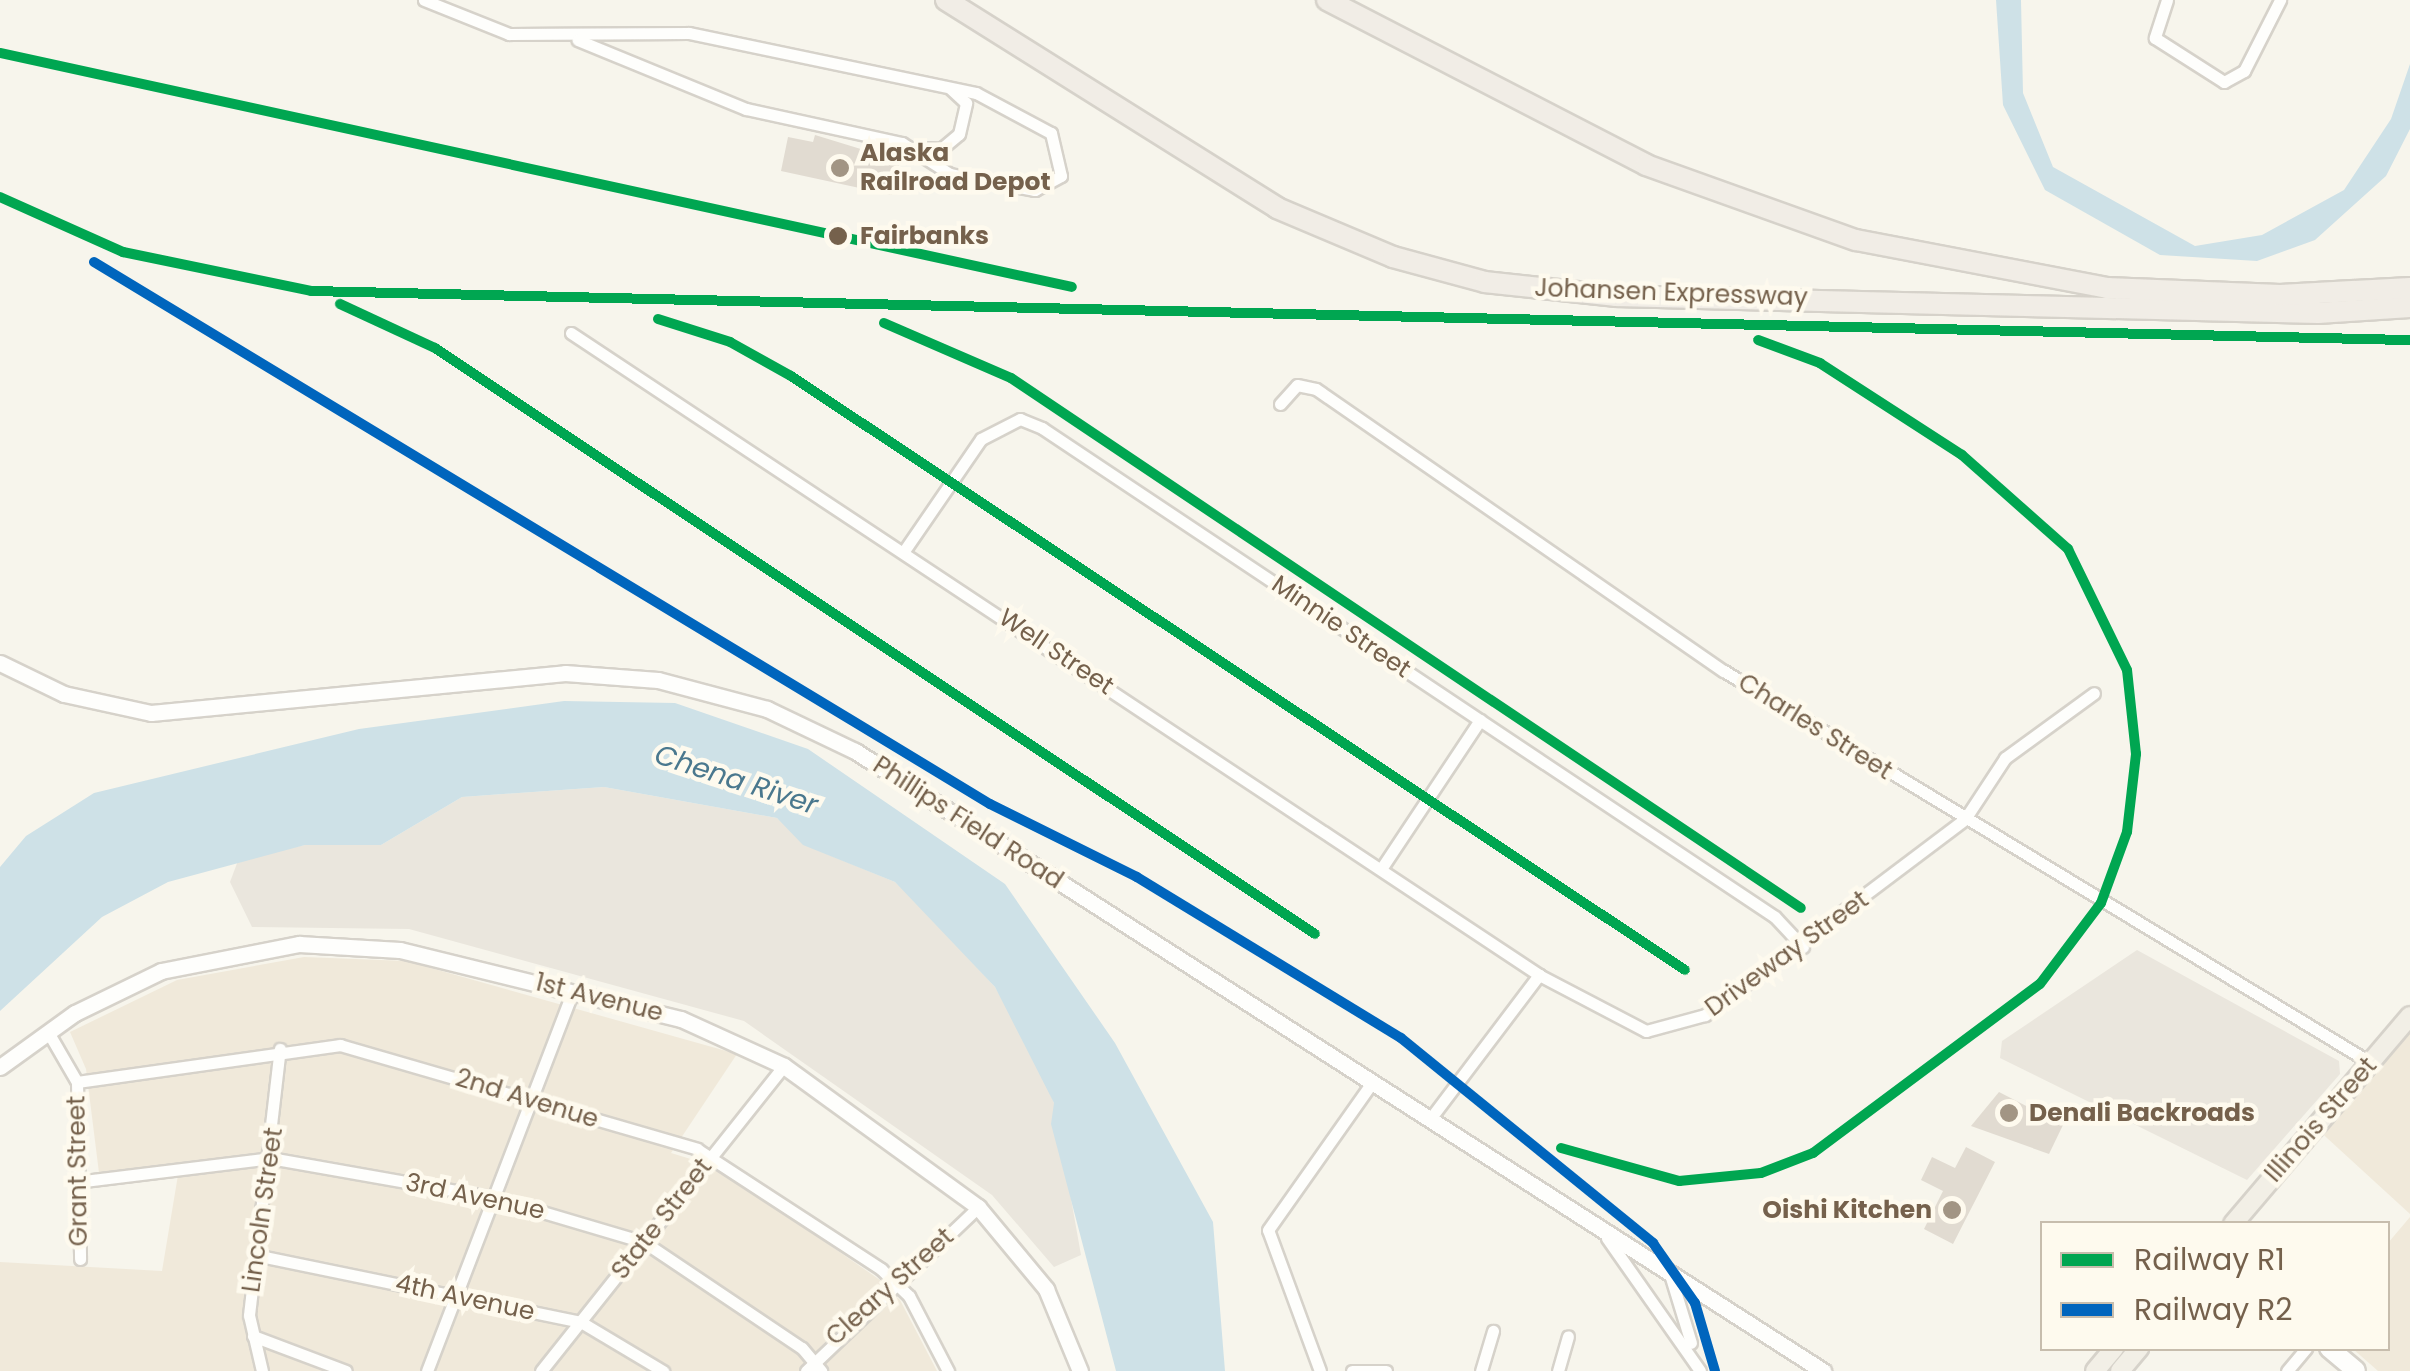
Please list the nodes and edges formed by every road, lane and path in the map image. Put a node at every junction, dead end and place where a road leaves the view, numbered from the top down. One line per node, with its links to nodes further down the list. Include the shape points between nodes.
1 (424, 0): 6 (street, via 486,28)
2 (946, 0): 10 (highway, Johansen Expressway, via 1276,208 1393,257 1485,282 1575,294)
3 (1327, 0): 9 (highway, via 1646,164 1872,244 2168,293)
4 (2167, 0): 5 (street, via 2155,38 2218,81 2244,72)
5 (2280, 0)
6 (578, 40): 7 (street, via 689,33); 8 (street, via 729,104)
7 (946, 86): 8 (street, via 966,103 958,134 941,149); 8 (street, via 1006,104 1051,133 1060,176 1024,189 950,174)
8 (912, 147)
9 (2410, 288)
10 (2410, 310)
11 (570, 333): 13 (street, Well Street)
12 (1280, 404): 17 (street, Charles Street, via 1296,385 1316,389 1724,671)
13 (904, 551): 16 (street, Minnie Street, via 981,438 1020,420); 18 (street, Well Street)
14 (0, 663): 28 (street, Phillips Field Road, via 81,700 170,714 564,673 658,680 744,701 856,752)
15 (2094, 692): 17 (street, Driveway Street, via 2005,758)
16 (1480, 720): 18 (street); 19 (street, Minnie Street, via 1775,917)
17 (1965, 819): 19 (street, Driveway Street); 25 (street, Charles Street)
18 (1382, 870): 20 (street, Well Street)
19 (1802, 947): 20 (street, Driveway Street, via 1705,1016 1646,1031)
20 (1539, 975): 31 (street)
21 (573, 991): 23 (street, 1st Avenue, via 400,950 278,946 161,971); 27 (street, 1st Avenue, via 681,1019); 30 (street)
22 (2410, 1016): 25 (main road, Illinois Street)
23 (48, 1032): 26 (street, 1st Avenue); 29 (street)
24 (280, 1048): 29 (street, 2nd Avenue); 30 (street, 2nd Avenue, via 359,1048); 33 (street, Lincoln Street)
25 (2370, 1063): 37 (main road, Illinois Street)
26 (0, 1066)
27 (784, 1066): 32 (street, State Street); 36 (street, 1st Avenue)
28 (1373, 1081): 31 (street, Phillips Field Road); 63 (street, via 1268,1230)
29 (77, 1082): 34 (street, Grant Street)
30 (528, 1100): 32 (street, 2nd Avenue); 35 (street)
31 (1430, 1119): 38 (street, Phillips Field Road)
32 (712, 1155): 39 (street, State Street); 43 (street, 2nd Avenue)
33 (270, 1158): 34 (street, 3rd Avenue); 35 (street, 3rd Avenue); 40 (street, Lincoln Street)
34 (84, 1182): 41 (street, Grant Street)
35 (492, 1198): 39 (street, 3rd Avenue); 44 (street)
36 (978, 1207): 43 (street, Cleary Street); 62 (street, 1st Avenue, via 1046,1290)
37 (2236, 1221)
38 (1594, 1224): 42 (street, Phillips Field Road); 68 (street)
39 (644, 1242): 45 (street, State Street); 53 (street, 3rd Avenue)
40 (255, 1256): 44 (street, 4th Avenue); 47 (street, Lincoln Street)
41 (80, 1260)
42 (1668, 1270): 68 (street); 69 (street, Phillips Field Road)
43 (894, 1281): 53 (street, Cleary Street); 61 (street, 2nd Avenue)
44 (454, 1295): 45 (street, 4th Avenue); 56 (street)
45 (581, 1322): 57 (street, State Street); 58 (street, 4th Avenue)
46 (1492, 1331): 66 (street)
47 (253, 1336): 54 (street, Lincoln Street); 55 (street)
48 (1568, 1336): 67 (street)
49 (2112, 1351): 70 (main road)
50 (2137, 1351): 71 (main road)
51 (2304, 1351): 72 (street)
52 (2333, 1351): 73 (main road)
53 (814, 1359): 59 (street, Cleary Street); 60 (street, 3rd Avenue)
54 (262, 1371)
55 (346, 1371)
56 (427, 1371)
57 (541, 1371)
58 (663, 1371)
59 (806, 1371)
60 (822, 1371)
61 (948, 1371)
62 (1080, 1371)
63 (1320, 1371)
64 (1352, 1371): 65 (street)
65 (1386, 1371)
66 (1481, 1371)
67 (1558, 1371)
68 (1700, 1371)
69 (1823, 1371)
70 (2095, 1371)
71 (2120, 1371)
72 (2287, 1371)
73 (2356, 1371)

